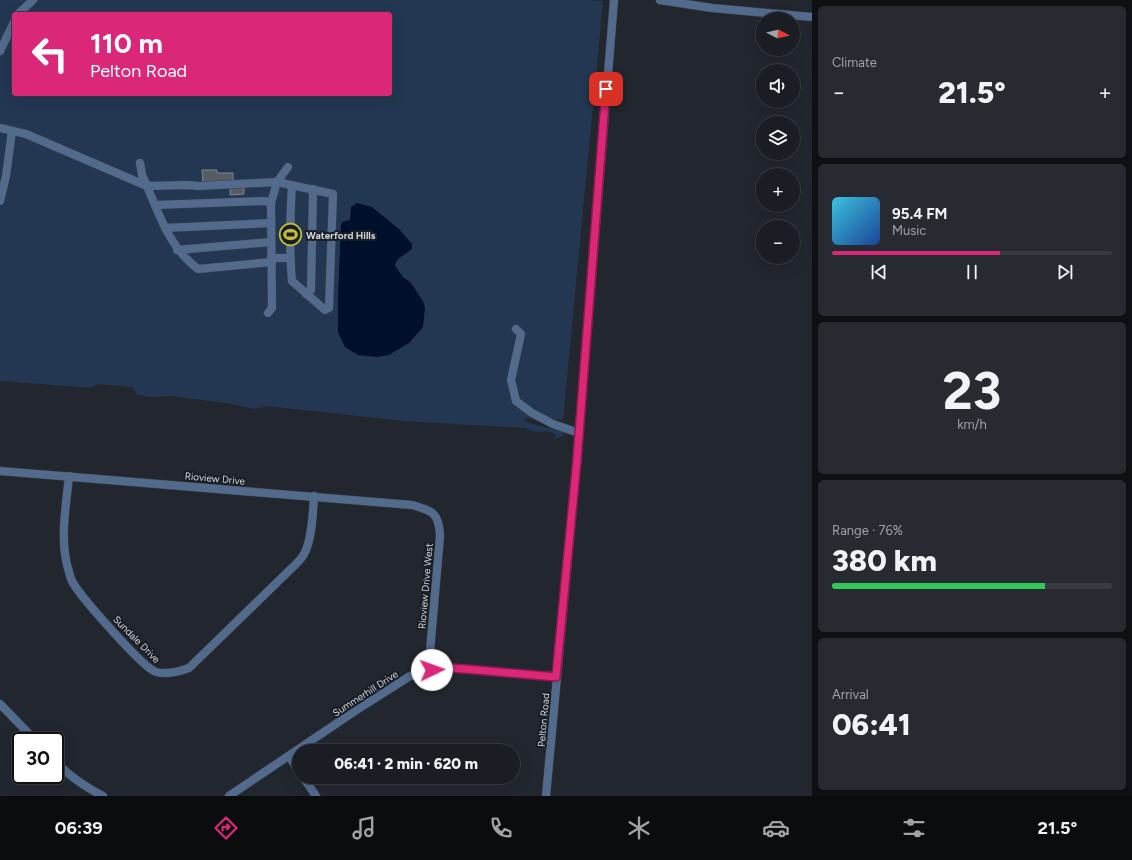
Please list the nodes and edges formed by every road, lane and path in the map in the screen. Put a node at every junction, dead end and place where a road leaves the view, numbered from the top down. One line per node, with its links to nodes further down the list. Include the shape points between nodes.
1 (32, 0): 4 (street)
2 (614, 0): 28 (street, Pelton Road)
3 (660, 0): 5 (street, via 712,8)
4 (20, 12)
5 (812, 17)
6 (12, 26): 7 (street)
7 (0, 51)
8 (0, 128): 9 (street)
9 (12, 131): 14 (street, via 26,134); 16 (street)
10 (140, 163): 14 (street)
11 (288, 167): 12 (street)
12 (277, 182): 13 (street); 14 (street); 17 (street)
13 (292, 185): 15 (street); 23 (street)
14 (146, 186): 18 (street)
15 (313, 190): 25 (street, via 311,290); 25 (street, via 333,194 329,308 324,310)
16 (0, 202)
17 (271, 202): 18 (street); 19 (street)
18 (155, 205): 20 (street)
19 (271, 223): 20 (street); 21 (street)
20 (165, 228): 22 (street)
21 (271, 242): 22 (street); 24 (street)
22 (177, 250): 24 (street, via 198,269)
23 (290, 258): 24 (street); 25 (street, via 292,281)
24 (271, 260): 26 (street, via 272,308)
25 (306, 294)
26 (268, 313)
27 (516, 330): 28 (street, via 521,334 511,380 516,401 553,424)
28 (579, 433): 34 (street, Pelton Road)
29 (0, 470): 30 (street, Rioview Drive)
30 (69, 476): 31 (street, Rioview Drive); 31 (street, Sundale Drive, via 64,538 69,572 74,585 142,662 155,672 168,673 189,668 296,564 307,548)
31 (314, 496): 32 (street, Rioview Drive, via 412,505)
32 (427, 509): 33 (street, Rioview Drive West, via 437,517 440,536 430,651)
33 (432, 670): 34 (street, Summerhill Drive, via 450,668); 37 (street, Summerhill Drive, via 410,676)
34 (556, 677): 44 (street, Pelton Road)
35 (0, 704): 36 (street)
36 (27, 732)
37 (289, 756): 38 (street); 42 (street, Summerhill Drive)
38 (292, 760)
39 (64, 771): 41 (street, via 86,788)
40 (308, 784): 43 (street)
41 (103, 796)
42 (228, 796)
43 (316, 796)
44 (546, 796)

